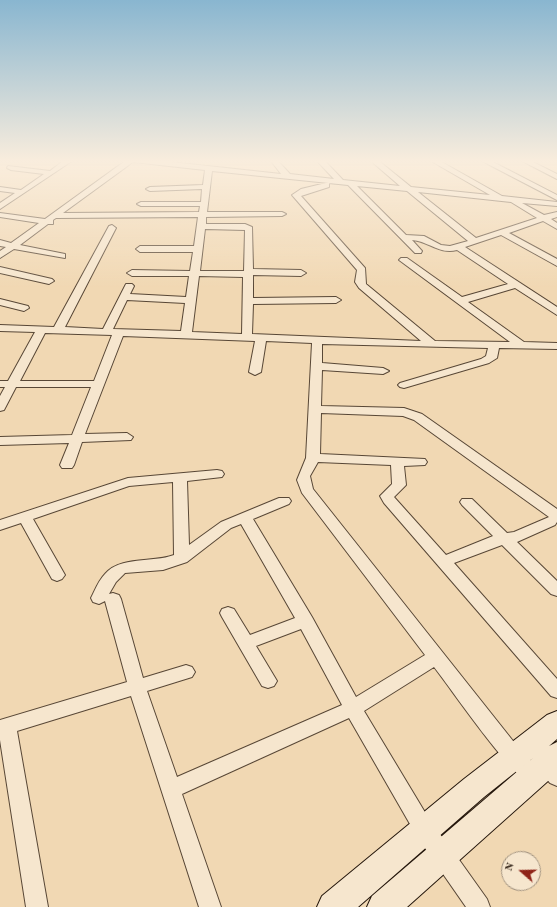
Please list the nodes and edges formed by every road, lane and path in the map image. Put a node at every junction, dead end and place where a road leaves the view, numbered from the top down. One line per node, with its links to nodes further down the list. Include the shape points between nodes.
1 (72, 203): 13 (street)
2 (303, 203): 55 (street, via 362,270 362,286)
3 (370, 203): 19 (street)
4 (427, 203): 20 (street)
5 (515, 203): 12 (street)
6 (141, 204): 7 (street)
7 (204, 204): 11 (street)
8 (282, 214): 11 (street)
9 (557, 214): 12 (street)
10 (0, 215): 13 (street)
11 (202, 215): 13 (street); 15 (street)
12 (544, 218): 16 (street); 18 (street)
13 (50, 219): 14 (street); 22 (street)
14 (94, 223)
15 (201, 226): 25 (street); 33 (street, via 248,228)
16 (557, 226)
17 (112, 228): 49 (street)
18 (502, 232): 20 (street); 30 (street)
19 (404, 237): 23 (street, via 421,238 446,249); 26 (street)
20 (474, 241): 23 (street)
21 (0, 243): 22 (street)
22 (14, 245): 27 (street); 28 (street)
23 (458, 246): 37 (street)
24 (140, 249): 25 (street)
25 (198, 249): 35 (street)
26 (418, 251)
27 (0, 255)
28 (62, 256)
29 (404, 260): 43 (street)
30 (557, 263)
31 (0, 270): 36 (street)
32 (132, 273): 35 (street)
33 (248, 273): 34 (street); 35 (street); 42 (street)
34 (301, 273)
35 (194, 274): 40 (street)
36 (49, 281)
37 (516, 285): 43 (street); 46 (street)
38 (129, 286): 39 (street)
39 (124, 296): 40 (street); 50 (street)
40 (191, 300): 51 (street)
41 (336, 300): 42 (street)
42 (248, 301): 52 (street)
43 (460, 301): 57 (street)
44 (0, 302): 45 (street)
45 (24, 308)
46 (557, 312)
47 (0, 328): 48 (street)
48 (42, 329): 49 (street); 63 (street)
49 (58, 330): 50 (street)
50 (113, 331): 51 (street); 64 (street)
51 (186, 335): 52 (street)
52 (247, 337): 53 (street)
53 (261, 338): 54 (street); 61 (street)
54 (317, 341): 55 (street); 59 (street)
55 (432, 344): 56 (street)
56 (494, 345): 57 (street); 65 (street, via 491,358)
57 (522, 346): 58 (street)
58 (557, 346)
59 (316, 366): 60 (street); 67 (street)
60 (383, 371)
61 (254, 372)
62 (0, 384): 63 (street)
63 (12, 384): 64 (street); 66 (street)
64 (98, 384): 69 (street)
65 (404, 385)
66 (0, 406)
67 (314, 409): 71 (street); 81 (street, via 404,412 418,417)
68 (127, 437): 69 (street)
69 (77, 438): 70 (street); 74 (street)
70 (0, 441)
71 (313, 458): 72 (street); 91 (street, via 303,475 308,490)
72 (397, 461): 73 (street); 85 (street, via 399,485 387,496)
73 (420, 462)
74 (67, 465)
75 (216, 474): 76 (street)
76 (180, 477): 79 (street, via 128,482); 84 (street)
77 (284, 501): 80 (street)
78 (467, 502): 83 (street)
79 (25, 517): 82 (street); 86 (street)
80 (244, 517): 84 (street, via 226,525); 89 (street)
81 (553, 519): 83 (street, via 516,537)
82 (0, 525)
83 (504, 538): 85 (street); 87 (street)
84 (182, 558): 94 (street, via 163,565 121,568 110,578 106,599)
85 (442, 562): 95 (street)
86 (57, 575)
87 (557, 590)
88 (228, 613): 90 (street)
89 (306, 621): 90 (street); 96 (street)
90 (246, 643): 93 (street)
91 (437, 657): 96 (street); 99 (street)
92 (186, 672): 94 (street)
93 (268, 681)
94 (137, 687): 98 (street); 100 (street)
95 (557, 691)
96 (353, 708): 100 (street); 101 (street)
97 (557, 723): 99 (main road)
98 (4, 727): 103 (street)
99 (541, 766): 101 (main road); 102 (main road)
100 (172, 789): 104 (street)
101 (425, 831): 102 (street); 105 (main road)
102 (443, 854): 106 (main road); 107 (street)
103 (37, 907)
104 (210, 907)
105 (333, 907)
106 (383, 907)
107 (479, 907)

